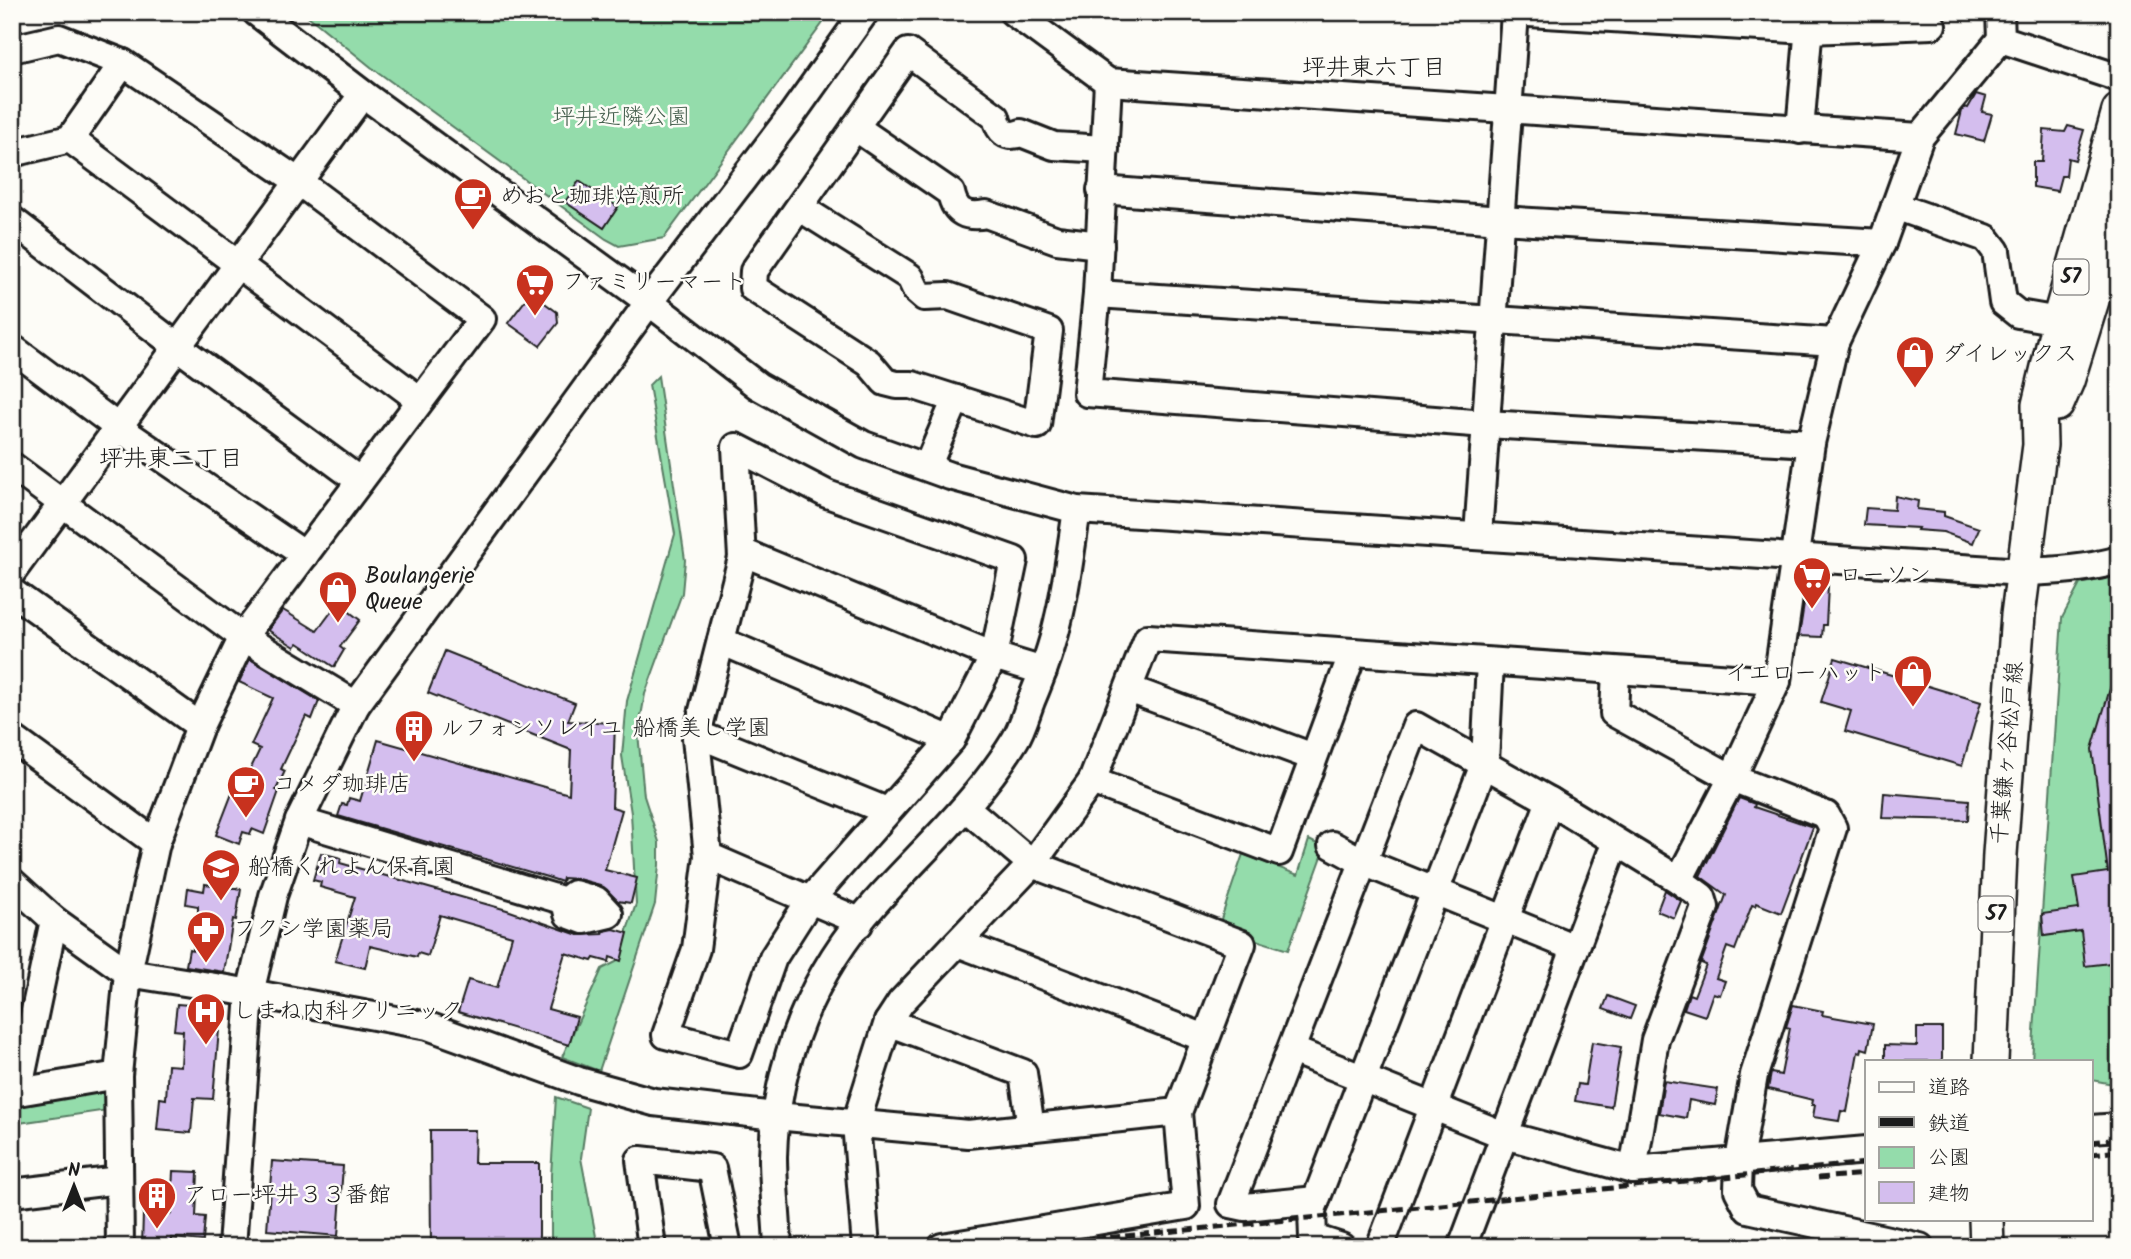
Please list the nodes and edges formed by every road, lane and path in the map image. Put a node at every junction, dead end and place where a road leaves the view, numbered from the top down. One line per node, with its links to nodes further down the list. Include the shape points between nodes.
1 (256, 12): 13 (street)
2 (865, 12): 33 (street)
3 (1013, 12): 12 (street)
4 (1513, 12): 6 (street); 14 (street)
5 (2000, 12): 8 (street)
6 (1809, 21): 7 (street); 17 (street)
7 (1932, 25)
8 (2001, 40): 11 (street); 18 (street)
9 (12, 50): 10 (street, via 58,38)
10 (123, 63): 19 (street); 22 (street)
11 (2119, 78)
12 (1108, 82): 14 (street); 20 (street)
13 (363, 94): 22 (street); 33 (street)
14 (1508, 109): 17 (street); 28 (street)
15 (2119, 111): 35 (main road, 千葉鎌ヶ谷松戸線 / 57)
16 (855, 127): 20 (street, via 908,52 996,117 1013,117 1021,133 1054,146); 25 (street); 30 (street, via 951,193 972,196 986,214 1057,240)
17 (1800, 131): 18 (street)
18 (1920, 137): 24 (street)
19 (69, 139): 21 (street); 31 (street)
20 (1105, 149): 23 (street)
21 (12, 153)
22 (299, 182): 31 (street); 40 (street, via 482,319)
23 (1101, 190): 28 (street); 30 (street)
24 (1895, 206): 29 (street); 35 (street, via 1986,238 1996,251 2003,302 2018,314)
25 (799, 207): 39 (street, via 754,271 752,288 869,363 893,363 912,385); 39 (street, via 910,276 933,279 948,296 1049,331 1037,425)
26 (2119, 213): 44 (main road, 千葉鎌ヶ谷松戸線 / 57, via 2067,381)
27 (12, 220): 37 (street)
28 (1500, 220): 29 (street); 34 (street)
29 (1882, 243): 36 (street)
30 (1100, 245): 32 (street)
31 (238, 266): 37 (street); 40 (street)
32 (1097, 294): 34 (street); 41 (street, via 1087,393)
33 (649, 302): 46 (street, via 758,386 864,444); 67 (street)
34 (1493, 321): 36 (street); 41 (street)
35 (2059, 321): 44 (main road, 千葉鎌ヶ谷松戸線 / 57, via 2039,405)
36 (1835, 342): 43 (street)
37 (178, 347): 42 (street); 47 (street)
38 (12, 348): 42 (street)
39 (956, 399): 46 (street)
40 (420, 400): 47 (street)
41 (1486, 424): 43 (street); 50 (street)
42 (119, 428): 48 (street); 52 (street)
43 (1811, 443): 53 (street)
44 (2040, 445): 56 (main road, 千葉鎌ヶ谷松戸線 / 57)
45 (12, 466): 48 (street)
46 (928, 467): 49 (street)
47 (360, 481): 52 (street)
48 (63, 503): 55 (street); 58 (street)
49 (1077, 510): 50 (street); 63 (street, via 1059,619)
50 (1478, 535): 53 (street)
51 (742, 552): 59 (street); 61 (street); 61 (street, via 736,447 827,494 1014,560)
52 (305, 555): 58 (street)
53 (1793, 558): 56 (street); 65 (street)
54 (2119, 560): 56 (street, via 2064,571)
55 (12, 572)
56 (2023, 572): 101 (main road, 千葉鎌ヶ谷松戸線 / 57, via 1995,918)
57 (12, 592): 68 (street)
58 (243, 638): 67 (street); 68 (street)
59 (721, 641): 69 (street); 71 (street)
60 (1353, 652): 62 (street); 66 (street, via 1148,638); 72 (street)
61 (994, 656): 63 (street); 71 (street)
62 (1490, 662): 64 (street); 73 (street)
63 (1043, 671): 77 (street, via 1016,739)
64 (1616, 671): 65 (street); 74 (street, via 1614,713)
65 (1777, 681): 74 (street)
66 (1129, 689): 72 (street); 75 (street)
67 (356, 705): 79 (street)
68 (200, 726): 80 (street)
69 (697, 734): 78 (street); 83 (street)
70 (12, 738): 80 (street)
71 (951, 740): 78 (street)
72 (1313, 757): 75 (street, via 1279,852)
73 (1485, 762): 76 (street); 84 (street, via 1416,726); 88 (street)
74 (1732, 778): 86 (street); 114 (street, via 1826,815 1833,828 1754,1075)
75 (1092, 781): 85 (street)
76 (1550, 801): 86 (street); 92 (street)
77 (966, 807): 85 (street); 93 (street)
78 (887, 811): 89 (street)
79 (299, 821): 90 (street); 97 (street, via 273,896)
80 (156, 843): 96 (street)
81 (1332, 845): 84 (street)
82 (1611, 854): 95 (street)
83 (708, 856): 89 (street); 89 (street, via 695,949 666,1035 739,1054 773,958)
84 (1363, 862): 88 (street); 100 (street)
85 (1032, 864): 94 (street); 99 (street, via 1242,944)
86 (1679, 880): 115 (street, via 1702,897 1704,907 1655,1040)
87 (12, 882): 91 (street)
88 (1434, 891): 92 (street); 103 (street)
89 (810, 900): 93 (street)
90 (565, 901)
91 (54, 920): 96 (street); 104 (street)
92 (1505, 920): 95 (street); 105 (street)
93 (859, 924): 107 (street, via 824,973 803,1013 780,1085)
94 (958, 943): 98 (street, via 901,1002); 99 (street)
95 (1575, 948): 112 (street)
96 (128, 973): 97 (street); 102 (street)
97 (250, 993): 107 (street, via 428,1026 579,1081 654,1102); 121 (street)
98 (888, 1022): 108 (street); 110 (street, via 1023,1073)
99 (1205, 1038): 106 (street)
100 (1292, 1050): 103 (street); 118 (street, via 1231,1204 1245,1207)
101 (1991, 1060)
102 (118, 1075): 104 (street); 116 (street)
103 (1361, 1079): 105 (street); 118 (street)
104 (15, 1092)
105 (1433, 1108): 112 (street); 128 (street)
106 (1178, 1112): 110 (street); 126 (street, via 1186,1206)
107 (776, 1116): 108 (street); 124 (street, via 773,1158)
108 (856, 1123): 110 (street, via 968,1134); 125 (street)
109 (2119, 1127): 111 (street)
110 (1031, 1128)
111 (2092, 1129)
112 (1504, 1135): 115 (street); 129 (street)
113 (1865, 1150): 114 (street)
114 (1739, 1161): 115 (street); 130 (street, via 1738,1190 1748,1209)
115 (1633, 1170)
116 (119, 1180): 117 (street); 120 (street)
117 (12, 1193)
118 (1316, 1200): 127 (street, via 1313,1238)
119 (1986, 1220): 131 (main road)
120 (120, 1247)
121 (233, 1247)
122 (652, 1247): 123 (street, via 640,1160 712,1168)
123 (727, 1247)
124 (778, 1247)
125 (866, 1247)
126 (942, 1247)
127 (1341, 1247)
128 (1380, 1247)
129 (1462, 1247)
130 (1920, 1247)
131 (1987, 1247)

